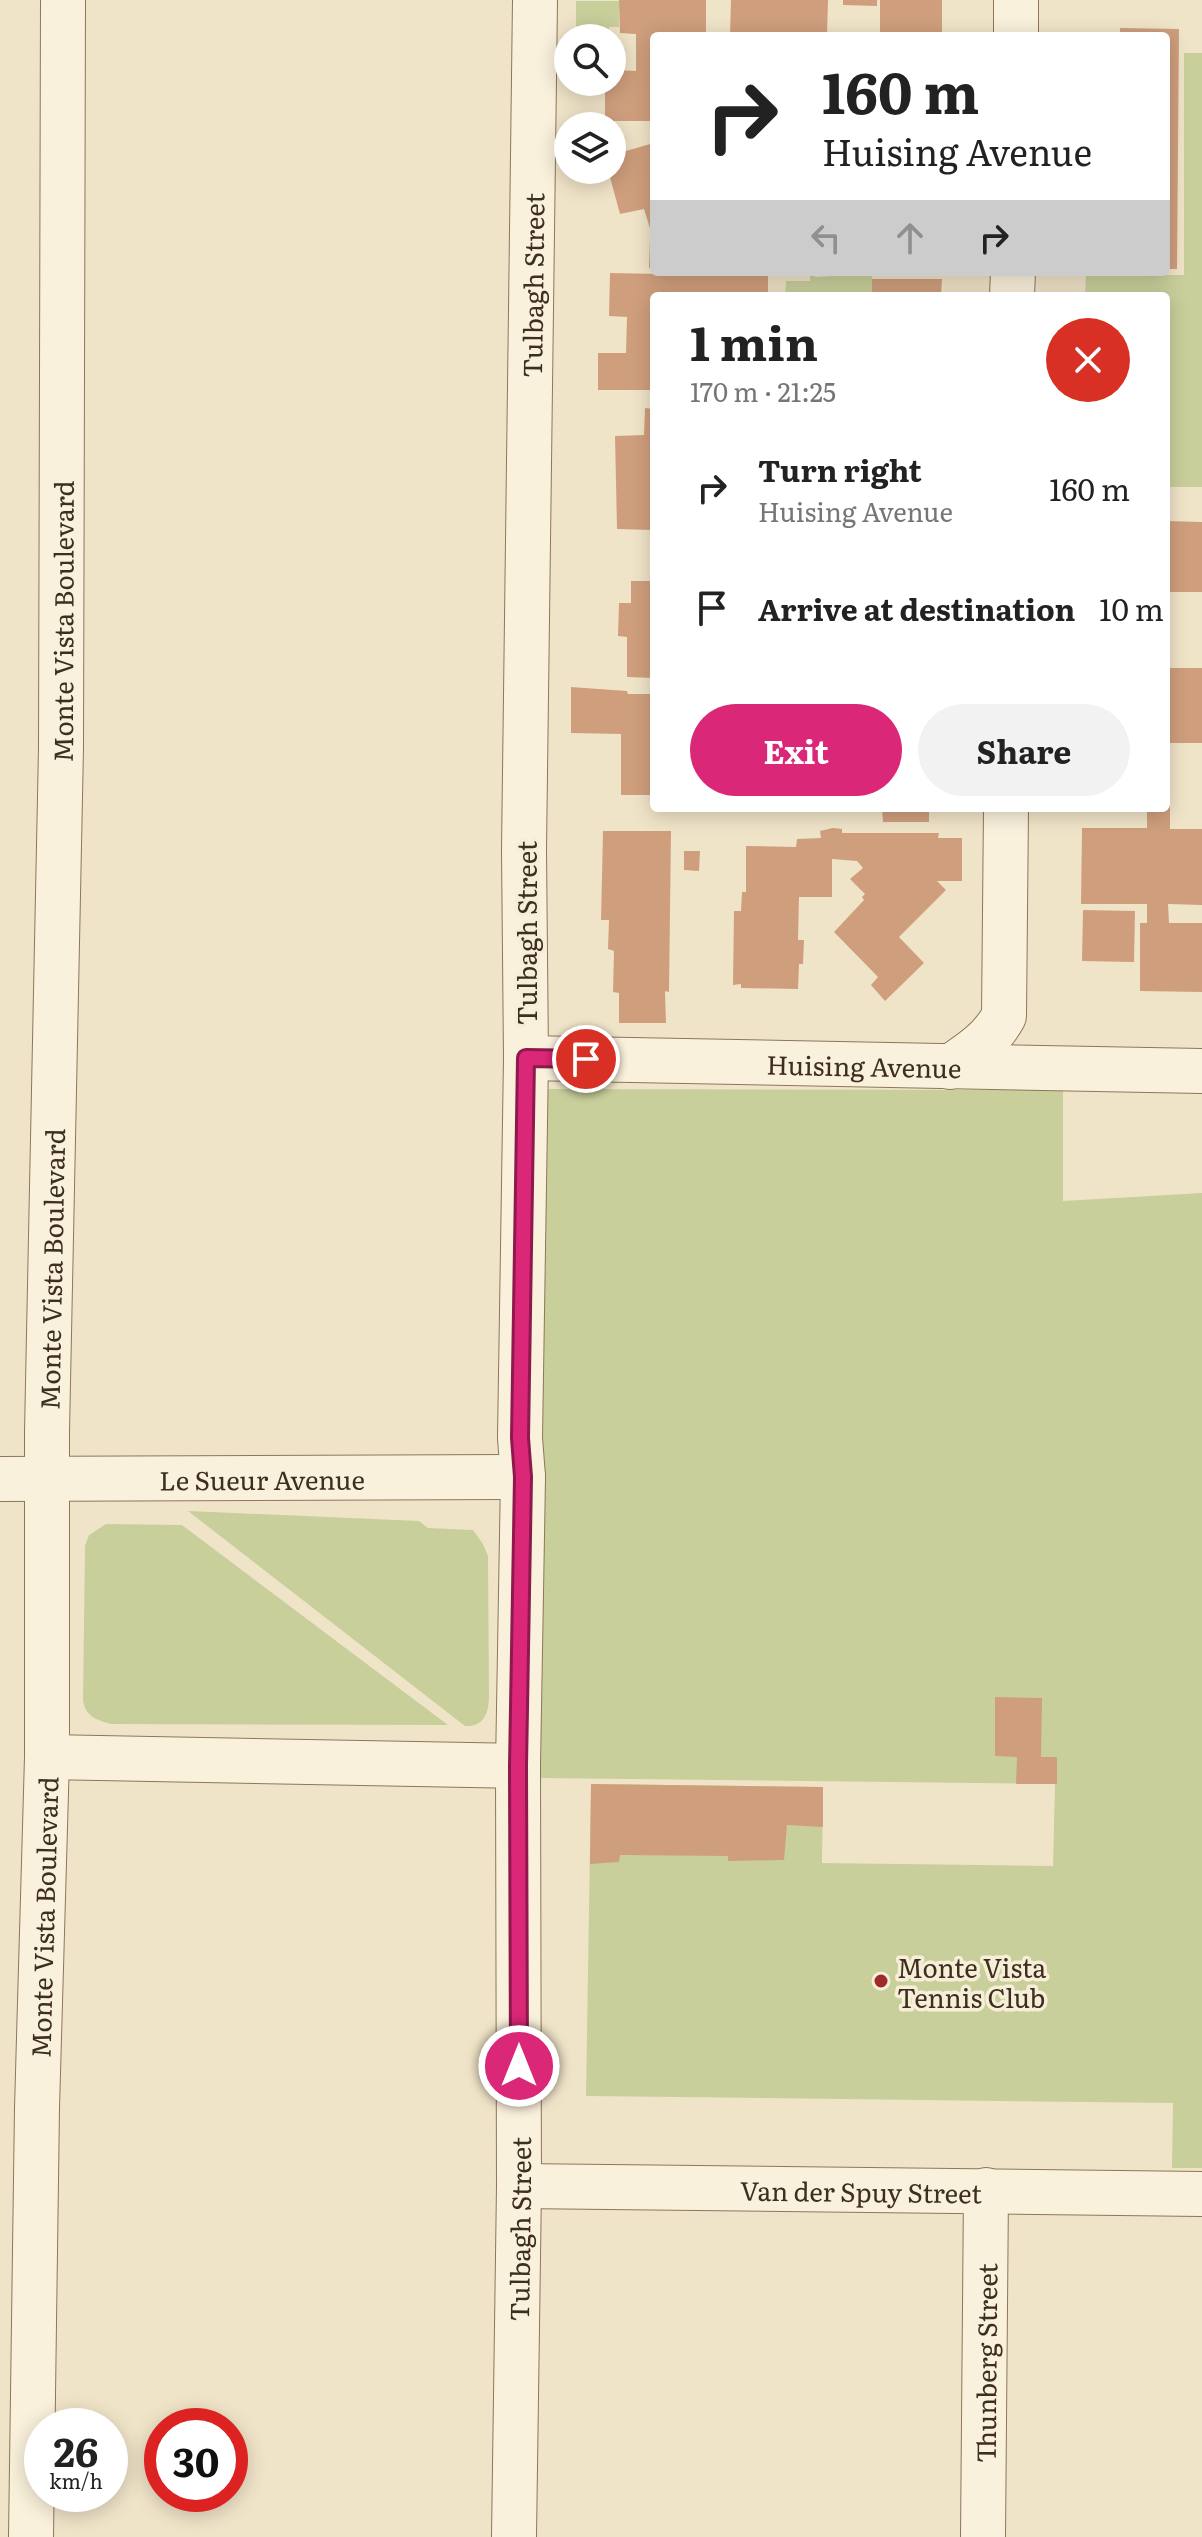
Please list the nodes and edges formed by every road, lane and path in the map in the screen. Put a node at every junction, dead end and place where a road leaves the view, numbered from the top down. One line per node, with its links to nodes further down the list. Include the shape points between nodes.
1 (63, 0): 12 (street, Monte Vista Boulevard, via 61,748)
2 (535, 0): 7 (street, Tulbagh Street)
3 (1016, 0): 4 (street)
4 (1016, 32)
5 (1006, 812): 6 (street)
6 (1004, 1016): 8 (street, via 986,1041); 9 (street)
7 (526, 1058): 8 (street, Huising Avenue); 11 (street, Tulbagh Street)
8 (950, 1067): 9 (street, Huising Avenue)
9 (1042, 1070): 10 (street, Huising Avenue)
10 (1202, 1071)
11 (523, 1477): 12 (street, Le Sueur Avenue); 15 (street, Tulbagh Street)
12 (47, 1478): 13 (street, Le Sueur Avenue); 14 (street, Monte Vista Boulevard)
13 (0, 1479)
14 (47, 1757): 15 (street); 19 (street, Monte Vista Boulevard)
15 (518, 1766): 16 (street, Tulbagh Street)
16 (519, 2186): 17 (street, Van der Spuy Street); 20 (street, Tulbagh Street)
17 (986, 2190): 18 (street, Van der Spuy Street); 21 (street, Thunberg Street)
18 (1202, 2194)
19 (31, 2537)
20 (514, 2537)
21 (983, 2537)

